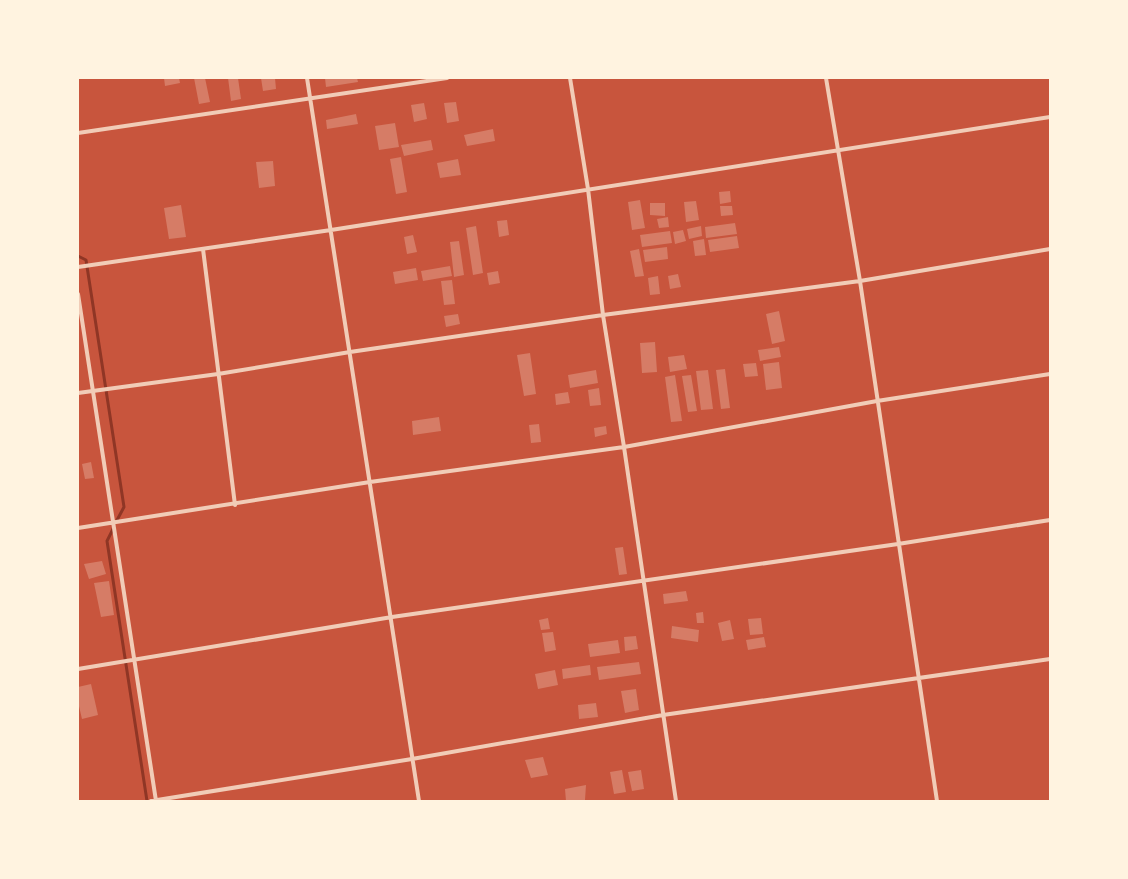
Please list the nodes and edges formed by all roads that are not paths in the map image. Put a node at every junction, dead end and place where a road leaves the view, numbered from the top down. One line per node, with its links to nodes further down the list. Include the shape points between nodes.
1 (307, 78): 5 (street)
2 (447, 78): 5 (street)
3 (570, 78): 9 (street)
4 (826, 78): 8 (street)
5 (311, 99): 7 (street); 10 (street)
6 (1050, 117): 8 (street)
7 (78, 133)
8 (839, 150): 9 (street); 14 (street)
9 (588, 190): 10 (street); 16 (street)
10 (332, 230): 11 (street); 17 (street)
11 (203, 249): 13 (street); 18 (street)
12 (1050, 249): 14 (street)
13 (78, 267)
14 (860, 281): 16 (street); 22 (street)
15 (78, 294): 20 (street)
16 (602, 315): 17 (street); 23 (street)
17 (350, 352): 18 (street); 24 (street)
18 (218, 374): 20 (street); 25 (street)
19 (1050, 374): 22 (street)
20 (93, 391): 21 (street); 27 (street)
21 (78, 393)
22 (877, 402): 23 (street); 29 (street)
23 (624, 447): 24 (street); 30 (street)
24 (370, 482): 25 (street); 31 (street)
25 (235, 505): 27 (street)
26 (1050, 520): 29 (street)
27 (113, 522): 28 (street); 33 (street)
28 (78, 528)
29 (898, 544): 30 (street); 35 (street)
30 (643, 580): 31 (street); 36 (street)
31 (392, 617): 33 (street); 37 (street)
32 (1050, 659): 35 (street)
33 (134, 660): 34 (street); 38 (street)
34 (78, 669)
35 (918, 678): 36 (street); 41 (street)
36 (663, 714): 37 (street); 40 (street)
37 (412, 759): 38 (street); 39 (street)
38 (154, 801)
39 (419, 801)
40 (676, 801)
41 (937, 801)

